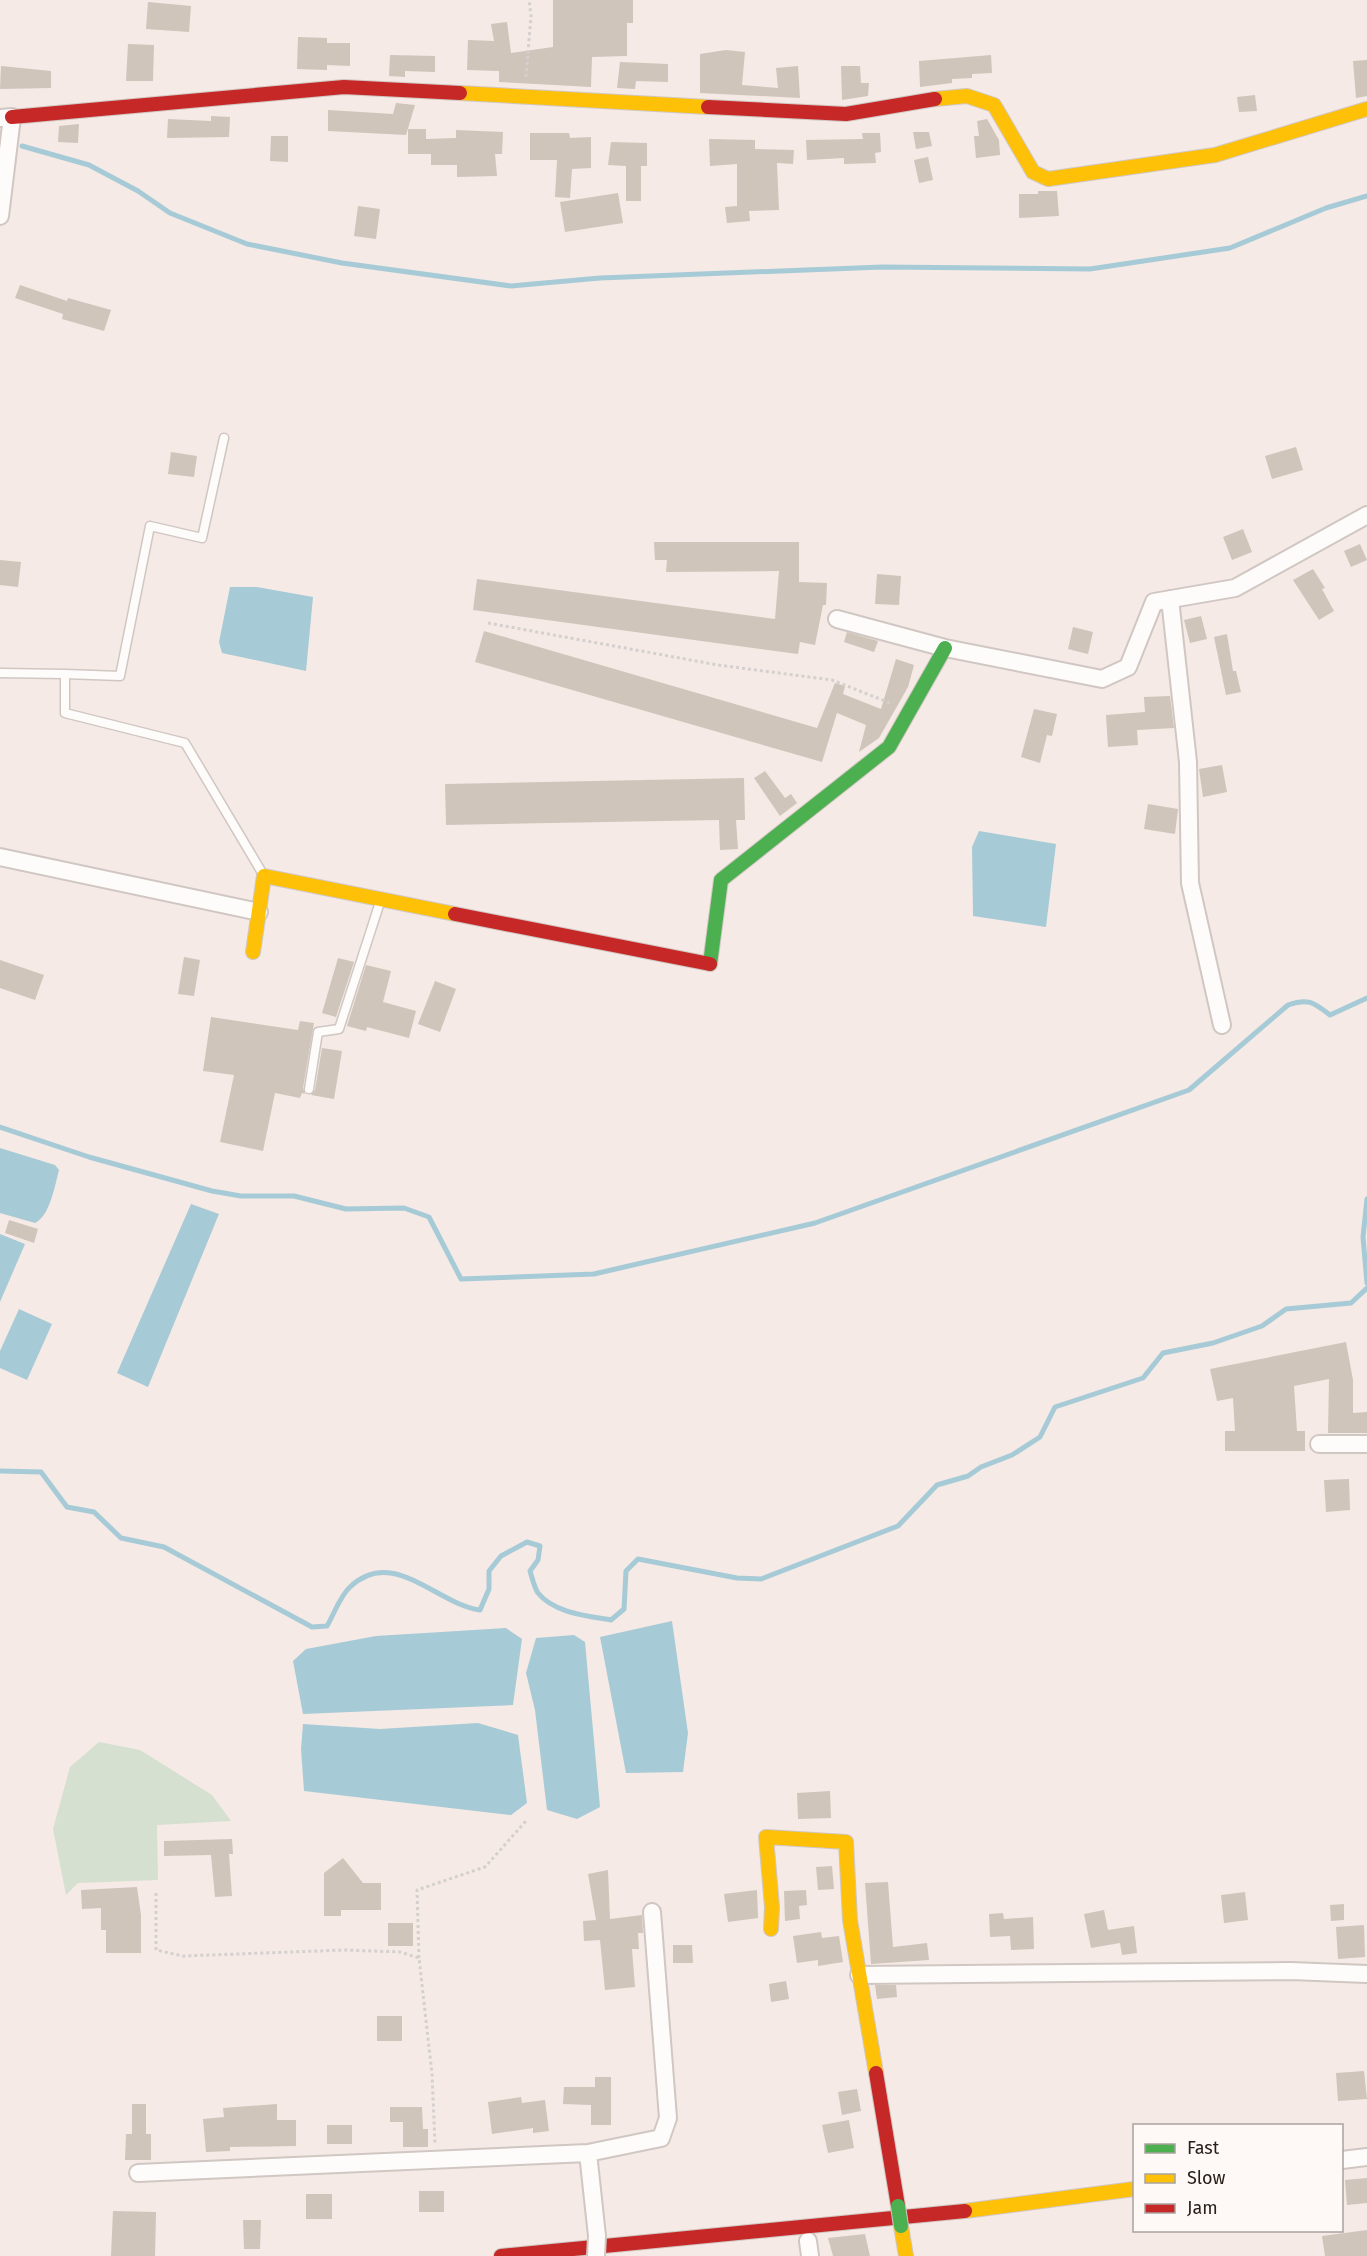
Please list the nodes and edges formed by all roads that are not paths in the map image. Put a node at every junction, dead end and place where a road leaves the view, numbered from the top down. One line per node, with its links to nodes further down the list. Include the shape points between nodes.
1 (1367, 109): 2 (street, via 1215,155 1048,179 1033,172 994,105 967,96 846,114 344,87)
2 (6, 118): 3 (street)
3 (0, 216)
4 (224, 438): 10 (lane, via 202,538 150,526 120,676)
5 (1367, 515): 6 (street, via 1235,588)
6 (1170, 599): 8 (street, via 1154,602 1128,667 1102,679); 16 (street, via 1188,762 1190,883)
7 (837, 619): 8 (street)
8 (945, 648): 13 (street, via 889,747 721,880 710,964)
9 (0, 673): 10 (lane)
10 (65, 674): 12 (lane, via 65,713 185,743)
11 (0, 857): 14 (street)
12 (264, 876): 13 (street); 14 (street)
13 (381, 899): 17 (lane, via 339,1029 318,1032)
14 (259, 912): 15 (street)
15 (253, 952)
16 (1222, 1025)
17 (309, 1089)
18 (1318, 1444): 19 (street)
19 (1367, 1444)
20 (652, 1912): 24 (street, via 668,2118 661,2138)
21 (771, 1929): 23 (street, via 766,1837 846,1842 850,1920)
22 (1367, 1974): 23 (street, via 1280,1971)
23 (859, 1975): 31 (street, bridge)
24 (588, 2153): 27 (street); 30 (street, bridge)
25 (1367, 2157): 26 (street)
26 (1343, 2160)
27 (138, 2173)
28 (1133, 2189): 29 (street, via 1022,2205)
29 (501, 2256)
30 (596, 2256)
31 (906, 2256)

